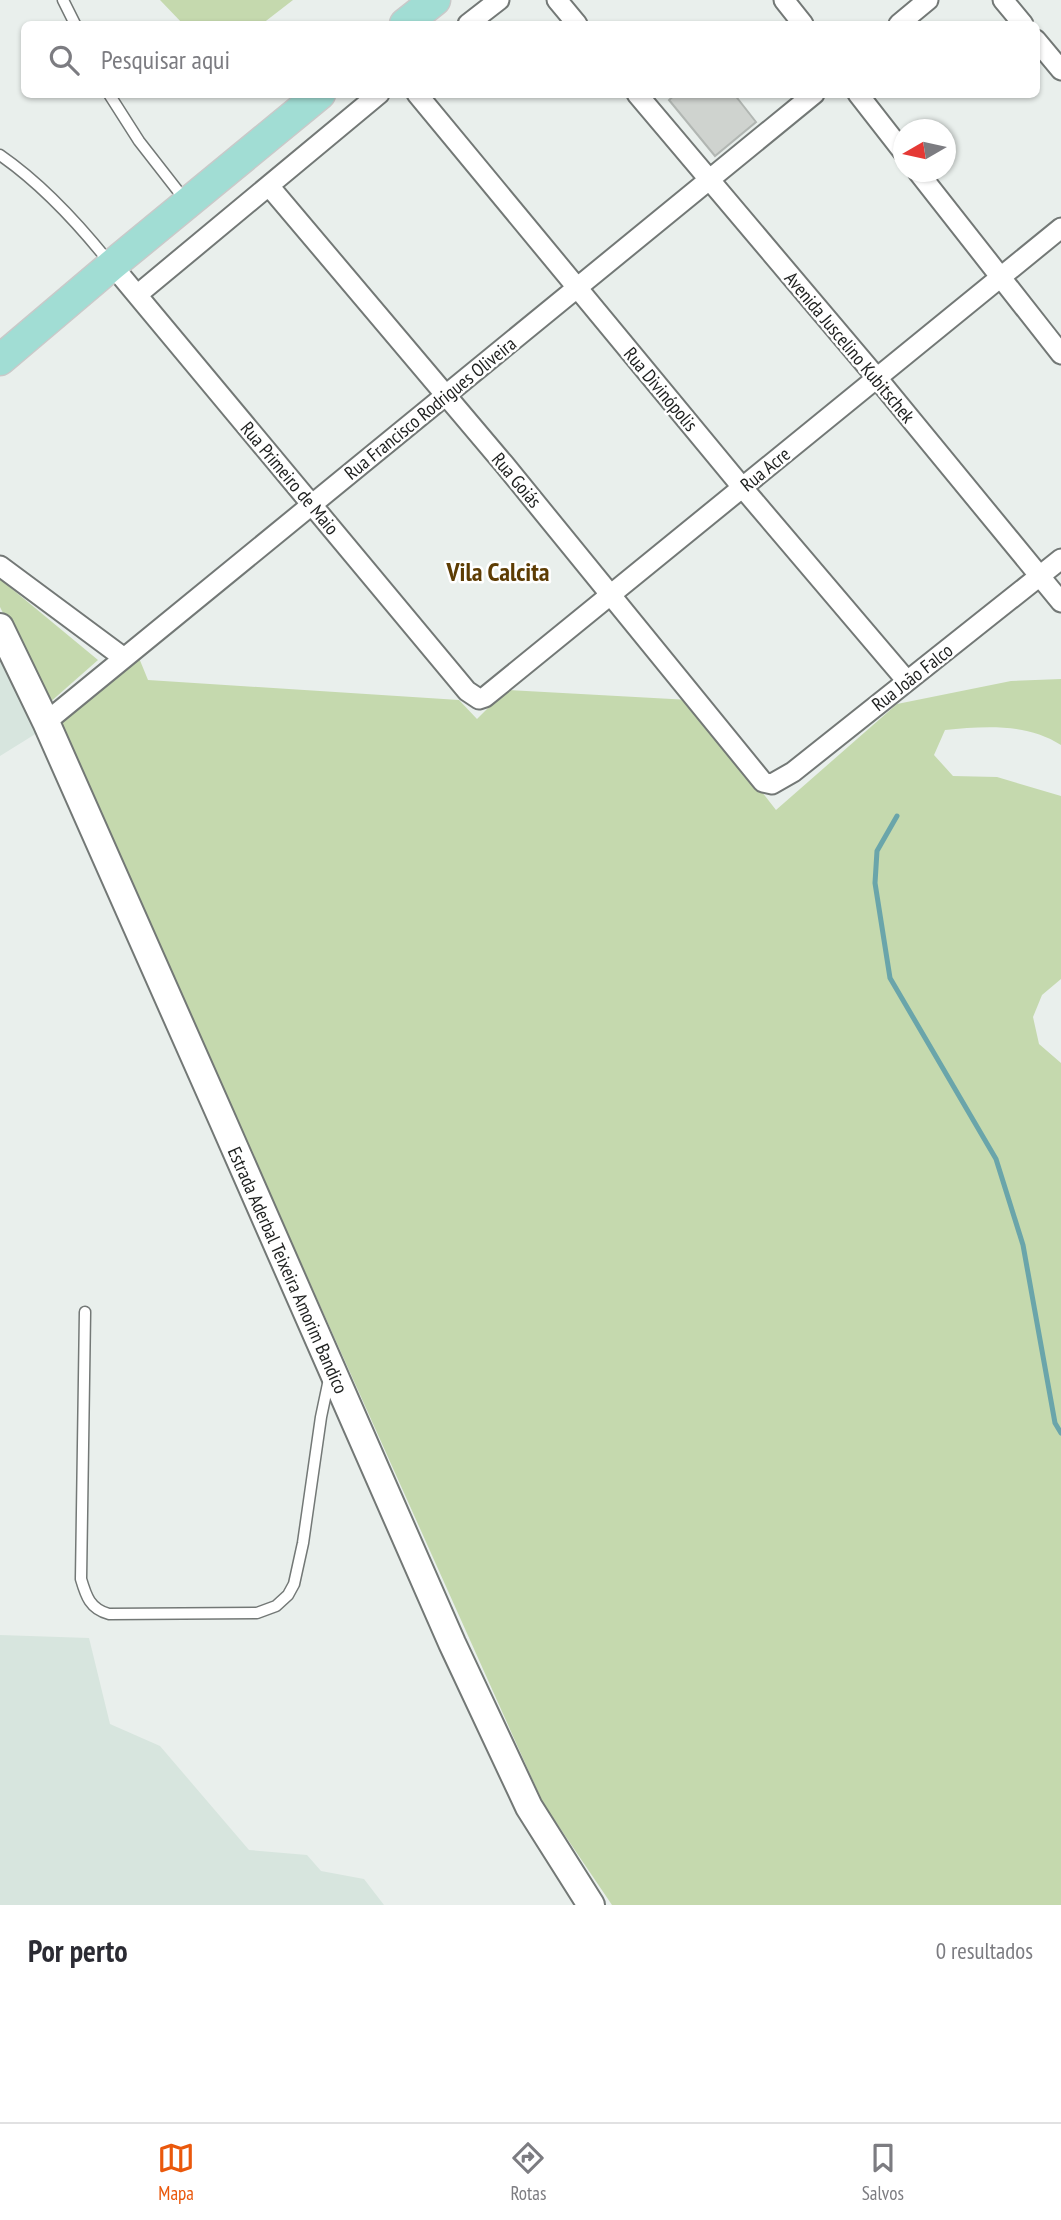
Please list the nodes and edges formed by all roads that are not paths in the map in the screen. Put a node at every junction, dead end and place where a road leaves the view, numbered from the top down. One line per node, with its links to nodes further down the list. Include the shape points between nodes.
1 (63, 0): 8 (lane)
2 (435, 0): 9 (main road)
3 (499, 0): 10 (street)
4 (556, 0): 11 (street)
5 (784, 0): 12 (street)
6 (928, 0): 13 (street)
7 (1003, 0): 14 (street)
8 (74, 21)
9 (409, 21)
10 (472, 21)
11 (574, 21)
12 (801, 21)
13 (903, 21)
14 (1020, 21)
15 (1040, 44): 16 (street)
16 (1061, 70)
17 (112, 98): 29 (lane)
18 (315, 98): 29 (main road)
19 (374, 98): 28 (street)
20 (420, 98): 33 (street, Rua Divinópolis)
21 (640, 98): 26 (street, Avenida Juscelino Kubitschek)
22 (809, 98): 26 (street, Rua Francisco Rodrigues Oliveira)
23 (861, 98): 24 (street)
24 (893, 139)
25 (0, 155): 31 (lane, via 73,218)
26 (709, 180): 33 (street, Rua Francisco Rodrigues Oliveira); 37 (street, Avenida Juscelino Kubitschek)
27 (926, 182): 32 (street)
28 (269, 186): 34 (street); 38 (street, Rua Goiás)
29 (187, 203): 31 (main road)
30 (1061, 228): 32 (street, Rua Acre)
31 (112, 265): 34 (street, Rua Primeiro de Maio); 36 (main road)
32 (1001, 277): 35 (street); 37 (street, Rua Acre)
33 (577, 288): 38 (street, Rua Francisco Rodrigues Oliveira); 39 (street, Rua Divinópolis)
34 (137, 295): 40 (street, Rua Primeiro de Maio)
35 (1061, 354)
36 (0, 360)
37 (877, 378): 39 (street, Rua Acre); 43 (street, Avenida Juscelino Kubitschek)
38 (446, 395): 40 (street, Rua Francisco Rodrigues Oliveira); 44 (street, Rua Goiás)
39 (742, 487): 44 (street, Rua Acre); 48 (street, Rua Divinópolis)
40 (312, 504): 47 (street, Rua Francisco Rodrigues Oliveira); 49 (street, Rua Primeiro de Maio)
41 (1061, 559): 43 (street, Rua João Falco)
42 (0, 566): 47 (street)
43 (1039, 576): 45 (street, Avenida Juscelino Kubitschek); 48 (street, Rua João Falco)
44 (612, 594): 49 (street, Rua Acre, via 485,697 476,698); 51 (street, Rua Goiás)
45 (1061, 603)
46 (0, 627): 50 (main road, Estrada Aderbal Teixeira Amorim Bandico)
47 (124, 658): 50 (street, Rua Francisco Rodrigues Oliveira)
48 (906, 681): 51 (street, Rua João Falco, via 778,782 767,784)
49 (467, 691)
50 (46, 722): 53 (main road, Estrada Aderbal Teixeira Amorim Bandico)
51 (759, 779)
52 (85, 1312): 53 (lane, via 81,1579 88,1600 109,1614 257,1613 288,1595 303,1543)
53 (331, 1368): 54 (main road, Estrada Aderbal Teixeira Amorim Bandico, via 529,1807)
54 (591, 1905)

